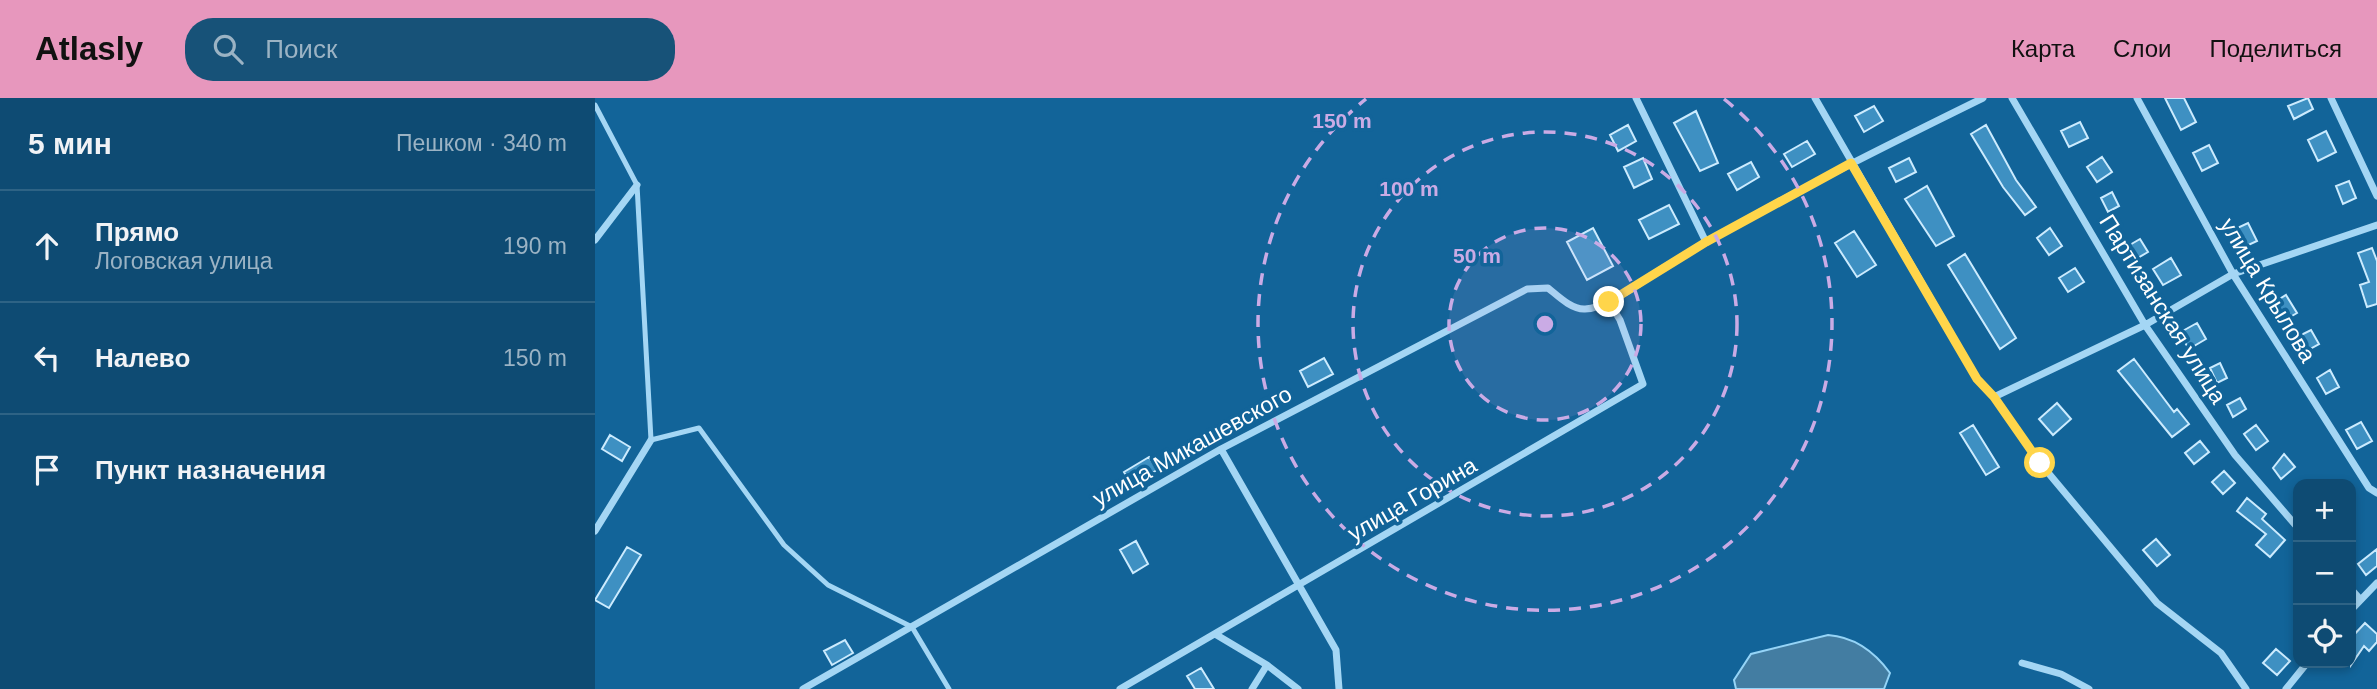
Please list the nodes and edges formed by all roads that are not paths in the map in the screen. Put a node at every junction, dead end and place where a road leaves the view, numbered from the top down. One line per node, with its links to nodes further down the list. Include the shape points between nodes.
1 (1636, 98): 13 (street)
2 (1815, 98): 8 (street)
3 (1983, 98): 8 (street)
4 (2012, 98): 16 (street, Партизанская улица)
5 (2137, 98): 14 (street, улица Крылова)
6 (2331, 98): 10 (street)
7 (595, 105): 9 (lane)
8 (1851, 163): 13 (street); 17 (street, via 1977,379)
9 (637, 185): 12 (street); 18 (lane)
10 (2377, 196)
11 (2377, 225): 14 (street)
12 (595, 240)
13 (1706, 242): 15 (street)
14 (2233, 274): 16 (street); 20 (street, улица Крылова, via 2369,488)
15 (1609, 302): 19 (street, улица Микашевского, via 1584,309 1563,301 1548,288 1527,289); 24 (street, улица Горина, via 1643,384)
16 (2145, 325): 17 (street); 21 (street, Партизанская улица, via 2235,455)
17 (1994, 397): 40 (street, via 2040,463 2157,603 2221,653)
18 (650, 440): 22 (street); 28 (lane, via 699,428 784,545 828,585)
19 (1220, 449): 24 (street); 28 (street, улица Микашевского)
20 (2377, 493)
21 (2293, 522)
22 (595, 531)
23 (2377, 583): 26 (street)
24 (1299, 586): 29 (street, улица Горина); 38 (street, via 1336,650)
25 (2356, 595): 26 (street)
26 (2360, 599): 27 (street)
27 (2355, 605)
28 (912, 627): 33 (street, улица Микашевского); 34 (lane)
29 (1215, 634): 31 (street); 35 (street, улица Горина)
30 (2022, 663): 39 (street, via 2061,674)
31 (1267, 665): 36 (street); 37 (street)
32 (2303, 668): 41 (street)
33 (803, 689)
34 (949, 689)
35 (1120, 689)
36 (1252, 689)
37 (1298, 689)
38 (1339, 689)
39 (2089, 689)
40 (2246, 689)
41 (2285, 689)

